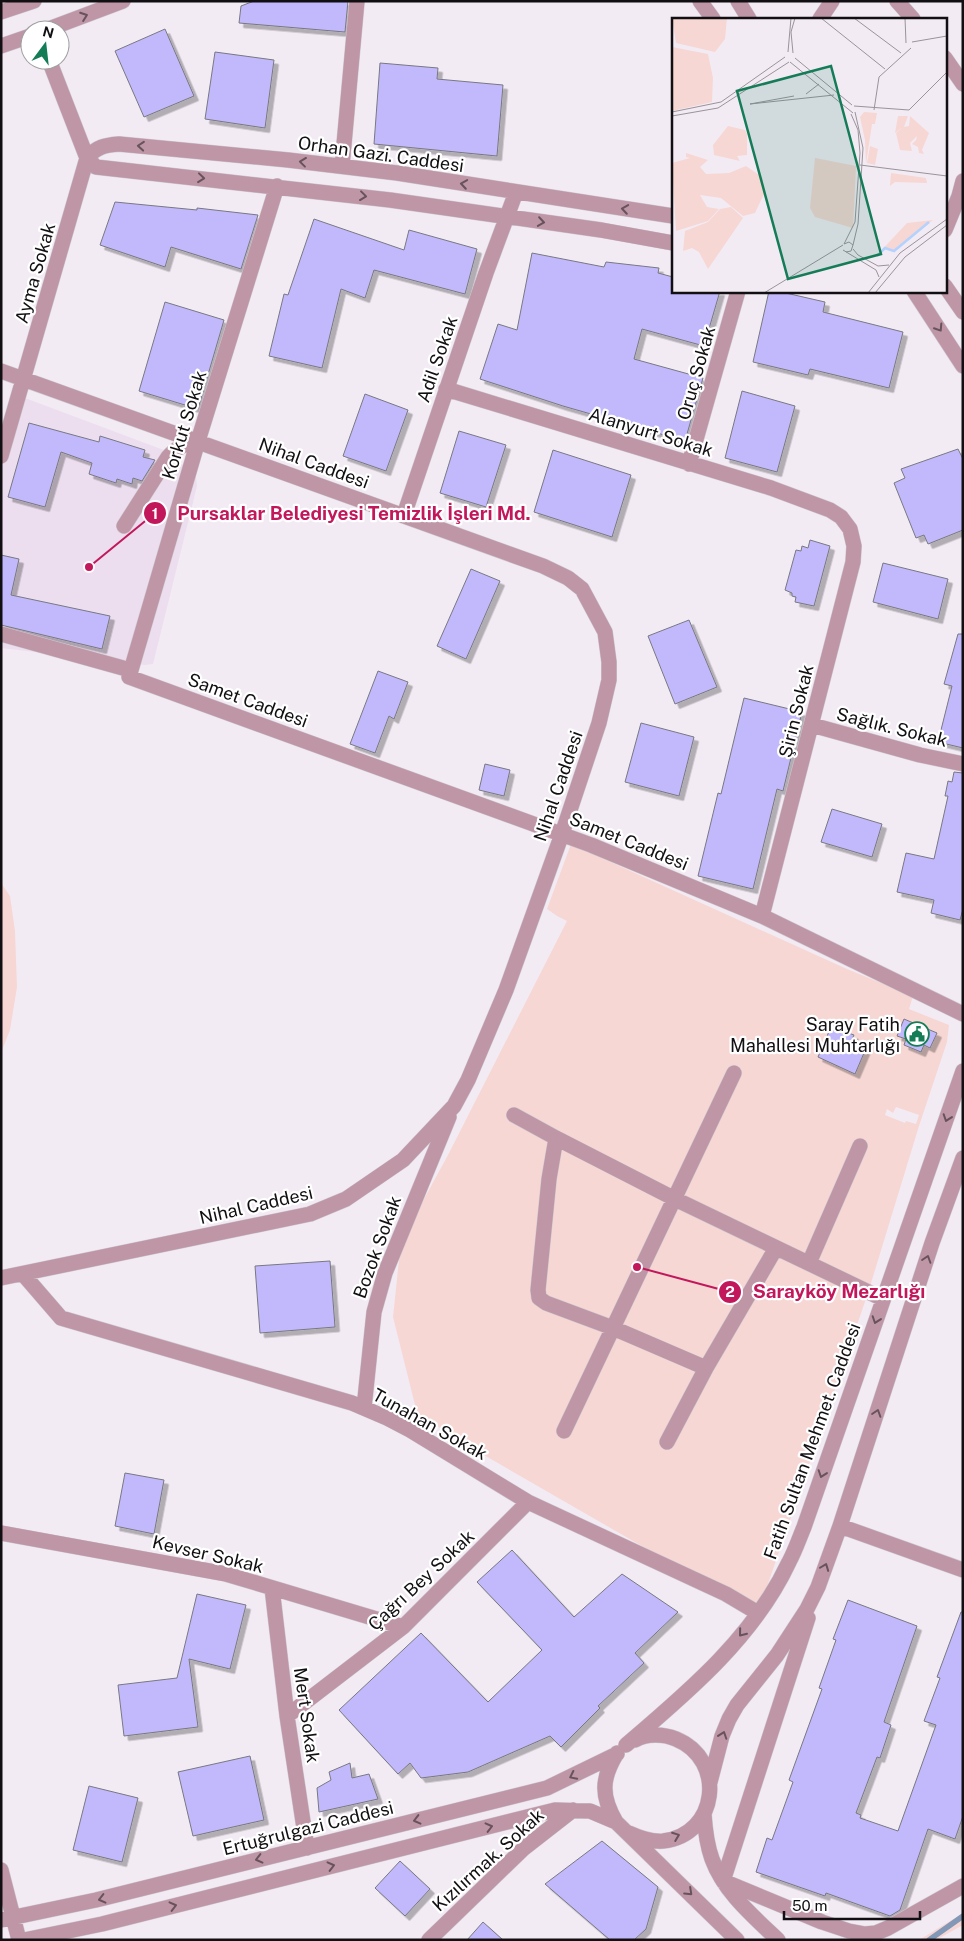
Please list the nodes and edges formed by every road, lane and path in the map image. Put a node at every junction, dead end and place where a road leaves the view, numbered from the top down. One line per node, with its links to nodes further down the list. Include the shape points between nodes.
1 (34, 1): 8 (street)
2 (122, 1): 13 (street, one-way to 2)
3 (357, 1): 20 (street)
4 (700, 1): 9 (street)
5 (738, 1): 10 (street)
6 (832, 1): 11 (street)
7 (897, 1): 12 (street)
8 (1, 12)
9 (712, 18)
10 (748, 18)
11 (821, 18)
12 (912, 18)
13 (70, 21)
14 (20, 39): 15 (street)
15 (1, 46)
16 (954, 63): 18 (street)
17 (52, 70): 19 (street)
18 (963, 84)
19 (87, 158): 20 (street, Orhan Gazi. Caddesi, one-way to 19, via 119,144 105,145); 22 (street, one-way to 22, via 96,167 107,169); 34 (street, Ayma Sokak)
20 (342, 166): 23 (street, Orhan Gazi. Caddesi, one-way to 20)
21 (963, 181): 26 (street)
22 (278, 186): 24 (street, one-way to 24); 36 (street, Korkut Sokak)
23 (516, 192): 24 (street, Adil Sokak); 25 (street, Orhan Gazi. Caddesi, one-way to 23)
24 (506, 216): 27 (street, one-way to 27); 35 (street, Adil Sokak)
25 (672, 216)
26 (946, 228)
27 (672, 243)
28 (946, 287): 31 (street)
29 (738, 292): 38 (street, Oruç Sokak)
30 (912, 292): 32 (street, one-way to 32)
31 (963, 312)
32 (963, 366)
33 (1, 371): 34 (street, Nihal Caddesi)
34 (24, 380): 36 (street, Nihal Caddesi); 37 (street, Ayma Sokak)
35 (446, 388): 38 (street, Alanyurt Sokak); 39 (street, Adil Sokak)
36 (198, 441): 39 (street, Nihal Caddesi); 41 (street, via 183,444 168,457); 43 (street, Korkut Sokak)
37 (1, 456)
38 (689, 464): 40 (street, Alanyurt Sokak, via 771,488)
39 (404, 515): 46 (street, Nihal Caddesi, via 544,566 568,578 582,589 597,615 605,632 609,680 599,723)
40 (841, 517): 44 (street, Şirin Sokak, via 850,530 853,562)
41 (124, 526)
42 (1, 634): 43 (street, Samet Caddesi)
43 (126, 672): 46 (street, Samet Caddesi)
44 (812, 725): 45 (street, Sağlık. Sokak); 47 (street, Şirin Sokak)
45 (963, 764)
46 (562, 834): 47 (street, Samet Caddesi); 53 (street, Nihal Caddesi, via 506,990)
47 (762, 916): 49 (street, Samet Caddesi)
48 (914, 1002): 50 (street)
49 (963, 1014)
50 (963, 1023)
51 (963, 1072): 63 (street, Fatih Sultan Mehmet. Caddesi, one-way to 63)
52 (734, 1073): 58 (street)
53 (454, 1106): 61 (street, Nihal Caddesi, via 403,1160 346,1199 310,1214); 66 (street, Bozok Sokak, via 384,1273 374,1312)
54 (514, 1114): 55 (street)
55 (556, 1138): 58 (street); 64 (street, via 545,1216 539,1298)
56 (860, 1146): 60 (street)
57 (963, 1158): 70 (street, one-way to 57, via 929,1251)
58 (675, 1199): 59 (street); 64 (street)
59 (776, 1248): 60 (street); 65 (street)
60 (809, 1263): 63 (street)
61 (23, 1274): 62 (street, Nihal Caddesi); 66 (street, Tunahan Sokak, via 61,1318)
62 (1, 1278)
63 (883, 1299): 75 (street, Fatih Sultan Mehmet. Caddesi, one-way to 75, via 804,1527 789,1563)
64 (613, 1328): 65 (street); 67 (street)
65 (706, 1368): 68 (street)
66 (364, 1408): 69 (street, Tunahan Sokak, via 410,1430)
67 (564, 1431)
68 (668, 1442)
69 (528, 1502): 75 (street, Tunahan Sokak, via 726,1594); 76 (street, Çağrı Bey Sokak)
70 (840, 1526): 72 (street); 74 (street, one-way to 70)
71 (1, 1533): 73 (street, Kevser Sokak, via 226,1574)
72 (963, 1570)
73 (272, 1588): 76 (street, Kevser Sokak); 77 (street, Mert Sokak)
74 (818, 1588): 79 (street, one-way to 74, via 729,1719 777,1655); 86 (street)
75 (758, 1614): 78 (street, Fatih Sultan Mehmet. Caddesi, one-way to 78, via 676,1703)
76 (403, 1627): 77 (street, Çağrı Bey Sokak)
77 (287, 1716): 84 (street, Mert Sokak)
78 (621, 1750): 79 (street, via 640,1738 655,1735 671,1737 698,1753); 82 (street, Fatih Sultan Mehmet. Caddesi, via 607,1770 604,1788 607,1806); 84 (street, Ertuğrulgazi Caddesi, one-way to 84, via 547,1788)
79 (710, 1782): 81 (street, via 710,1798)
80 (573, 1810): 82 (street, via 590,1811); 90 (street, one-way to 80, via 102,1924 554,1810); 91 (street, Kızılırmak. Sokak, via 523,1849)
81 (704, 1814): 83 (street, Fatih Sultan Mehmet. Caddesi, one-way to 81, via 645,1840 679,1837); 86 (street, via 708,1844)
82 (616, 1822): 83 (street, Fatih Sultan Mehmet. Caddesi)
83 (629, 1833): 92 (street, Fatih Sultan Mehmet. Caddesi, one-way to 92)
84 (307, 1848): 88 (street, Ertuğrulgazi Caddesi, one-way to 88)
85 (1, 1870): 88 (street)
86 (723, 1881): 87 (street, via 822,1922 865,1934 888,1928); 93 (street)
87 (963, 1886)
88 (8, 1919): 89 (street)
89 (19, 1940)
90 (24, 1940)
91 (429, 1940)
92 (737, 1940)
93 (778, 1940)

